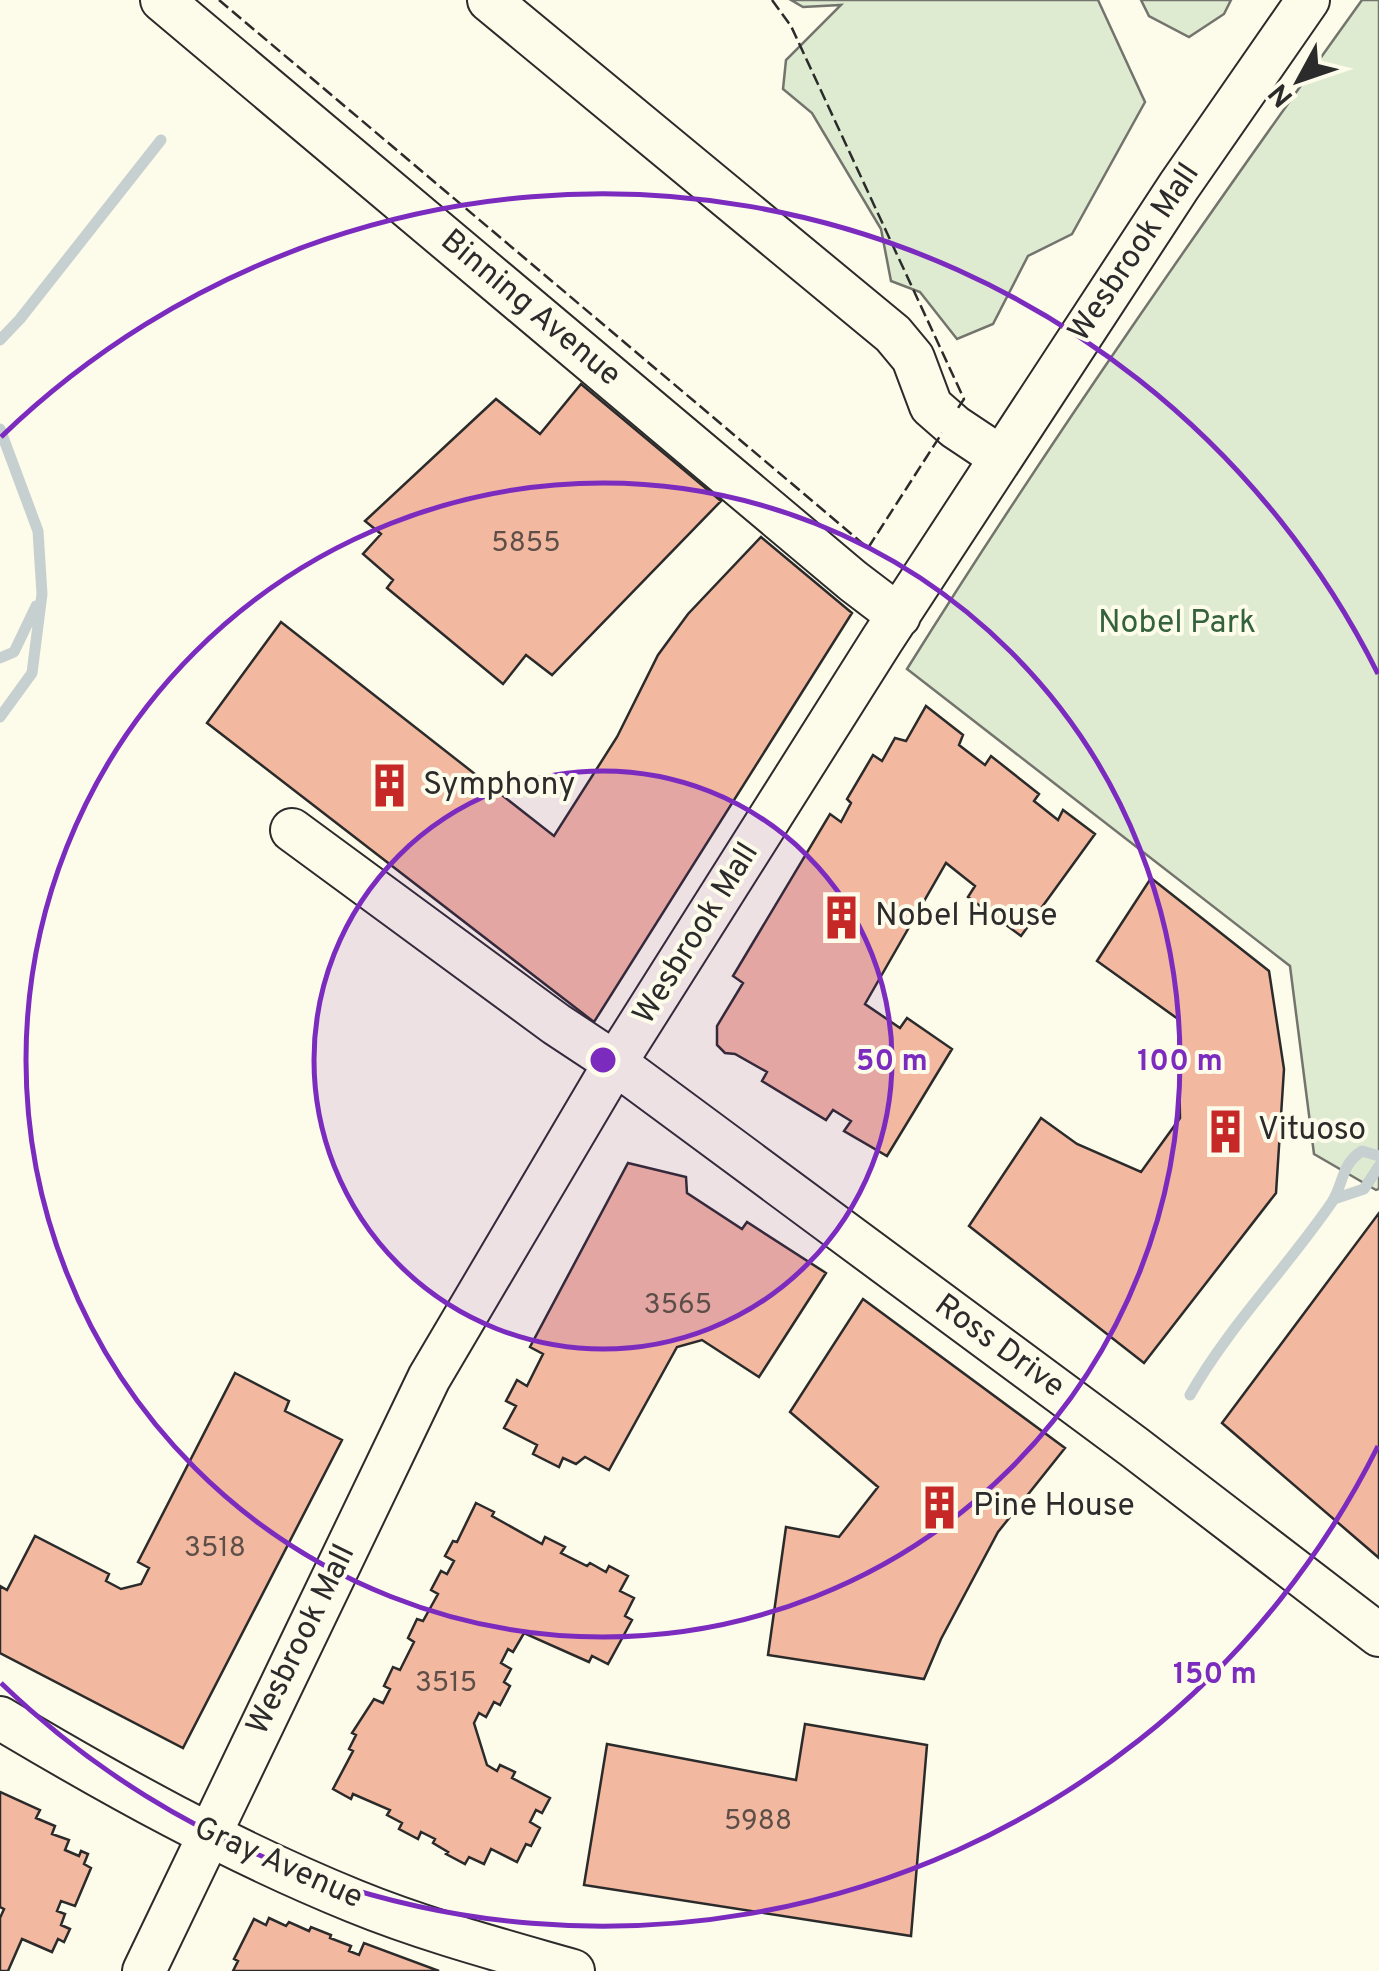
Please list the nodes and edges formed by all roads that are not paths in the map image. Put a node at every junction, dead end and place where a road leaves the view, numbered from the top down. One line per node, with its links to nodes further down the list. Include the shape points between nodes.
1 (162, 0): 5 (street, Binning Avenue)
2 (489, 0): 4 (street, via 893,334 913,358 932,406)
3 (1308, 0): 4 (street, Wesbrook Mall)
4 (1000, 457): 5 (street, Wesbrook Mall)
5 (899, 616): 7 (street, Wesbrook Mall)
6 (292, 830): 7 (street, Ross Drive)
7 (616, 1063): 8 (street, Ross Drive); 10 (street, Wesbrook Mall, via 429,1378)
8 (1379, 1634)
9 (0, 1718): 10 (street, Gray Avenue)
10 (208, 1835): 11 (street, Wesbrook Mall); 12 (street, Gray Avenue, via 356,1902)
11 (144, 1971)
12 (574, 1971)

